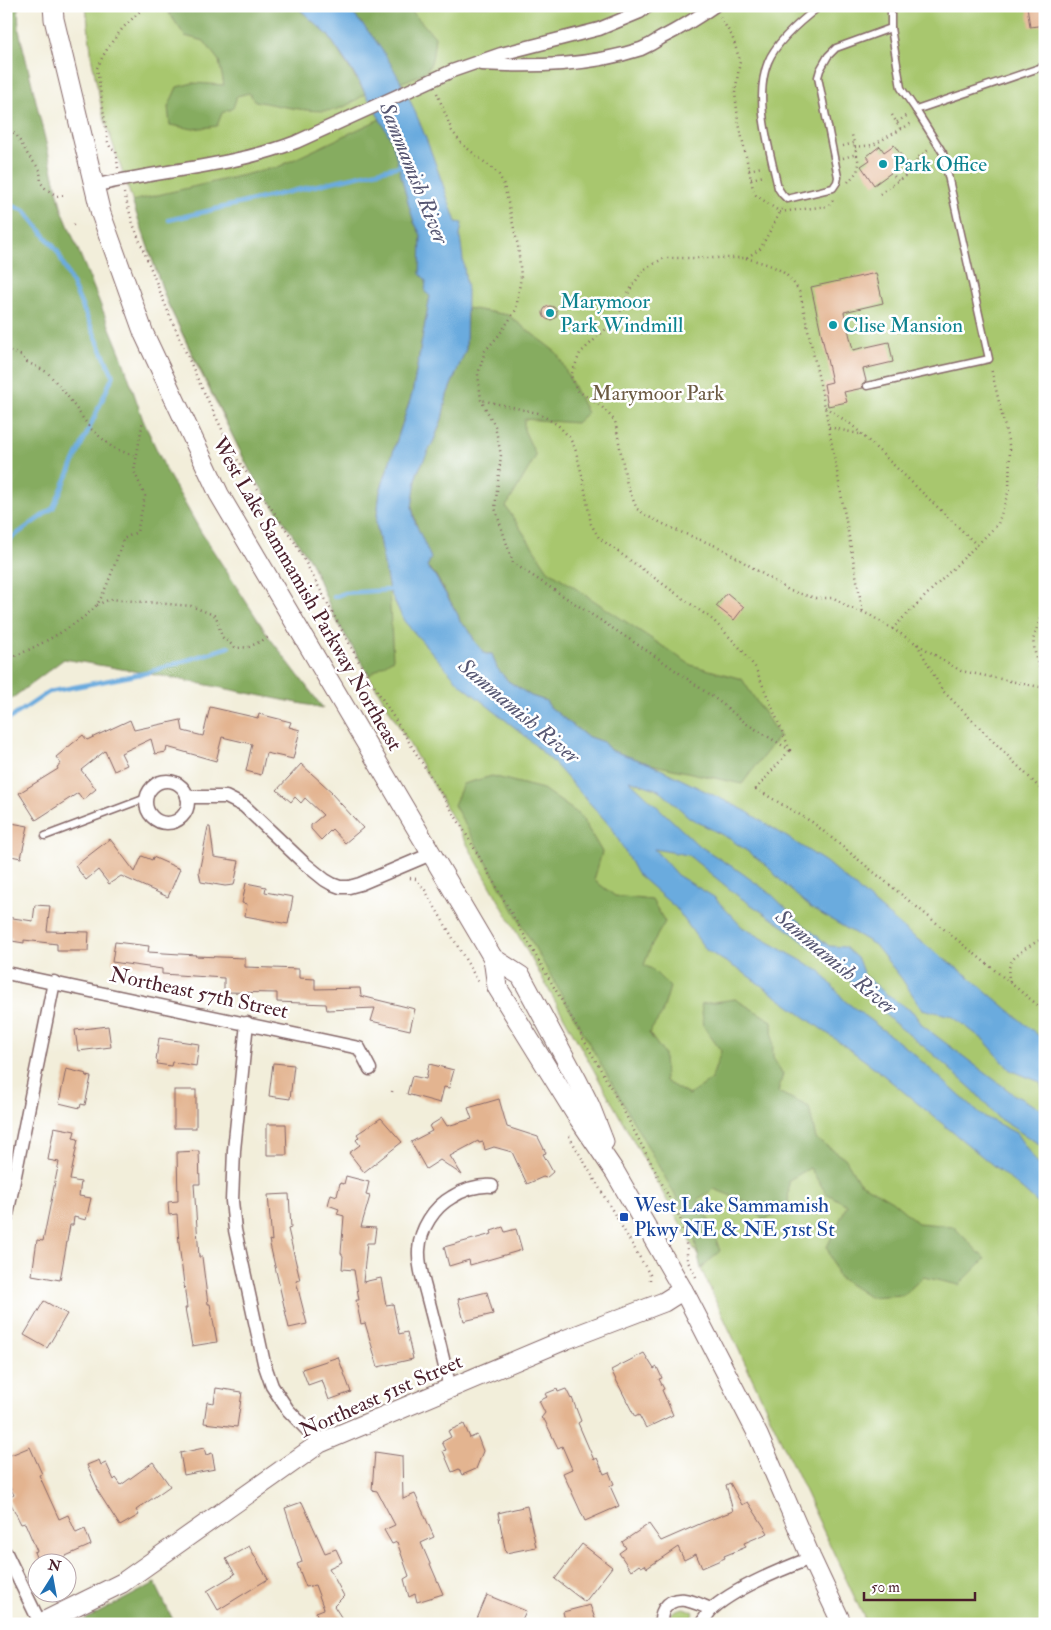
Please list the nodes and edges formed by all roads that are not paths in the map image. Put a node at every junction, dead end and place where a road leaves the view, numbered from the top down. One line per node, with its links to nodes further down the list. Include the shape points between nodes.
1 (53, 6): 10 (main road, West Lake Sammamish Parkway Northeast)
2 (648, 6): 7 (street, via 599,29 501,54)
3 (820, 6): 6 (lane, via 778,46 768,61 762,87 762,105 778,188 788,199 833,188 838,182 818,77 828,56 836,48)
4 (890, 6): 6 (lane)
5 (715, 9): 7 (street, via 643,48 603,59 565,64)
6 (891, 28): 9 (lane, via 901,88)
7 (476, 64): 10 (street, via 452,71 296,142 253,156)
8 (1045, 66): 9 (lane)
9 (916, 110): 11 (lane, via 943,153 989,359)
10 (93, 186): 15 (main road, West Lake Sammamish Parkway Northeast, via 144,334 219,494)
11 (867, 386)
12 (187, 797): 13 (street, via 178,784 165,781 152,787); 13 (street, via 184,814 167,823 149,814); 15 (street, via 226,797 244,806 304,863 340,887 360,884)
13 (146, 798): 14 (lane)
14 (45, 836)
15 (431, 854): 16 (main road, West Lake Sammamish Parkway Northeast)
16 (493, 958): 21 (main road, West Lake Sammamish Parkway Northeast, via 497,987 571,1107); 21 (main road, West Lake Sammamish Parkway Northeast, via 521,976 590,1106)
17 (6, 973): 18 (street, Northeast 57th Street)
18 (54, 982): 19 (street, Northeast 57th Street); 23 (street)
19 (247, 1023): 20 (street, Northeast 57th Street, via 359,1048); 26 (street, via 234,1150 234,1230 272,1386 288,1410)
20 (370, 1068)
21 (616, 1172): 24 (main road, West Lake Sammamish Parkway Northeast)
22 (492, 1186): 25 (street, via 481,1185 462,1191 443,1202 425,1227 419,1248 421,1272)
23 (6, 1220)
24 (683, 1290): 25 (main road, Northeast 51st Street, via 664,1302); 28 (main road, West Lake Sammamish Parkway Northeast, via 758,1435)
25 (450, 1388): 26 (main road, Northeast 51st Street)
26 (320, 1443): 30 (main road, Northeast 51st Street, via 122,1583)
27 (6, 1553): 30 (street)
28 (811, 1558): 29 (street, via 728,1596); 33 (main road, West Lake Sammamish Parkway Northeast)
29 (711, 1610): 31 (street, via 683,1599 674,1600 663,1611); 32 (street)
30 (40, 1623)
31 (661, 1624)
32 (701, 1624)
33 (842, 1624)

